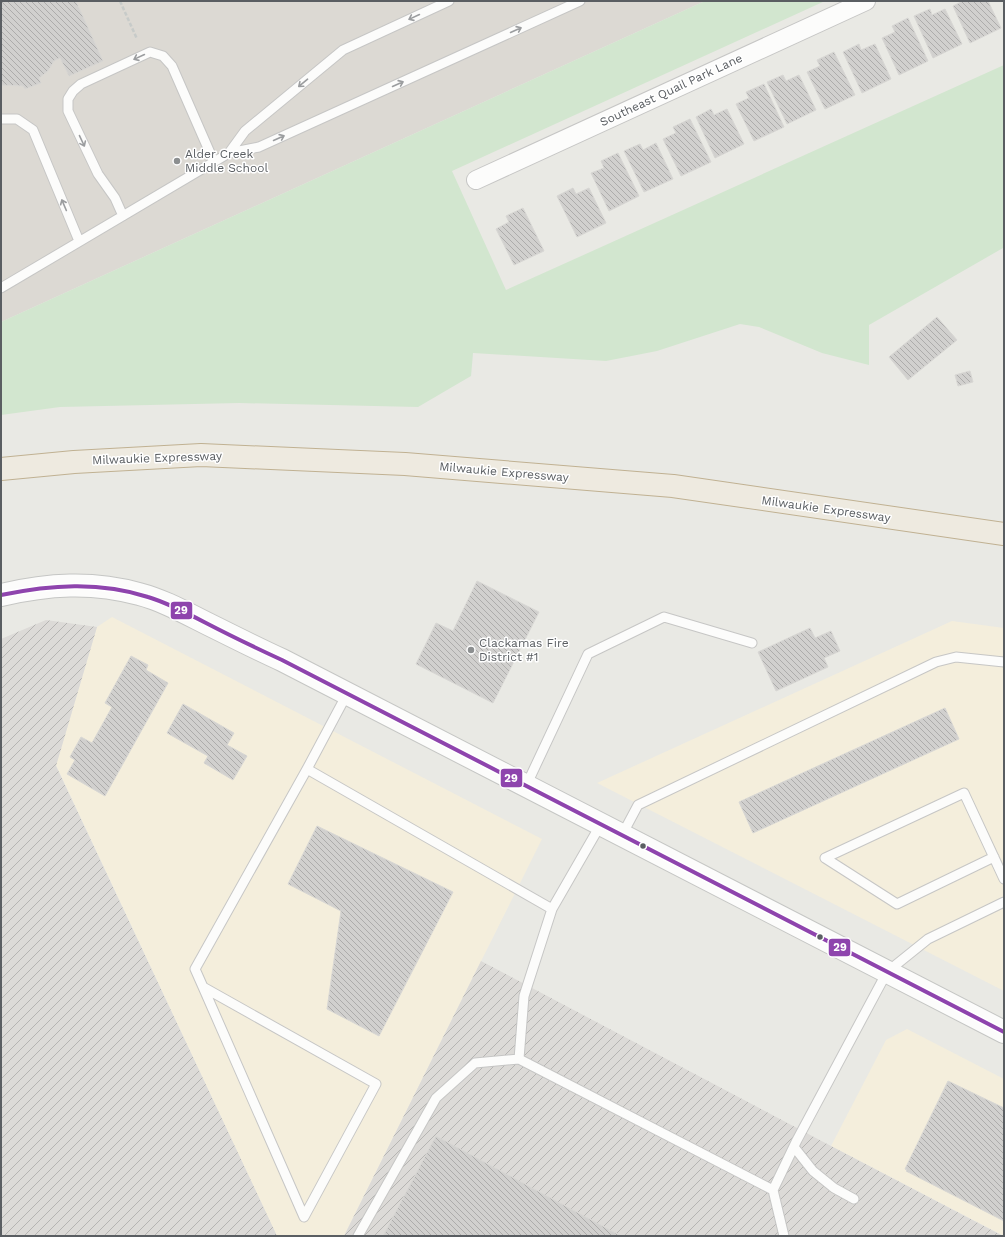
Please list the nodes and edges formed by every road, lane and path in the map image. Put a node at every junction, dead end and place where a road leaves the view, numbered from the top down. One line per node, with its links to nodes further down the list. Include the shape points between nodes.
1 (120, 1): 5 (path, via 137,38)
2 (449, 1): 7 (lane, one-way to 7, via 343,50 245,131)
3 (580, 1): 7 (lane, one-way to 3, via 259,147)
4 (866, 1): 9 (street, Southeast Quail Park Lane)
5 (138, 58): 8 (lane, one-way to 5, via 172,66 163,56 150,52); 10 (lane, one-way to 10, via 81,84 73,90 68,99 68,111 98,174 115,198)
6 (1, 119): 11 (lane, one-way to 6, via 33,130 17,119)
7 (229, 153): 8 (lane)
8 (214, 162): 10 (lane)
9 (476, 180)
10 (122, 216): 11 (lane)
11 (79, 241): 12 (lane)
12 (1, 288)
13 (1, 469): 14 (highway, Milwaukie Expressway, via 201,455 405,464 673,486)
14 (1004, 534)
15 (1, 595): 18 (street, via 53,586 80,585 140,594 181,610)
16 (752, 643): 20 (lane, via 664,617 588,654)
17 (1004, 662): 22 (lane, via 956,657 936,662 638,805)
18 (347, 694): 19 (lane); 20 (street)
19 (307, 769): 26 (lane); 28 (lane, via 195,969)
20 (526, 786): 21 (street)
21 (601, 824): 22 (street); 26 (lane)
22 (622, 835): 27 (street)
23 (994, 857): 23 (lane, via 897,904 824,858 964,793); 24 (lane)
24 (1004, 879)
25 (1004, 902): 27 (lane, via 928,939)
26 (552, 909): 30 (lane, via 524,996)
27 (887, 972): 29 (street); 31 (lane)
28 (203, 987): 28 (lane, via 236,1063 304,1217 376,1084)
29 (1004, 1032)
30 (519, 1059): 32 (lane); 34 (lane, via 475,1063 436,1098)
31 (794, 1147): 32 (lane); 33 (lane, via 812,1171)
32 (773, 1190): 35 (lane)
33 (854, 1199)
34 (358, 1236)
35 (784, 1236)

